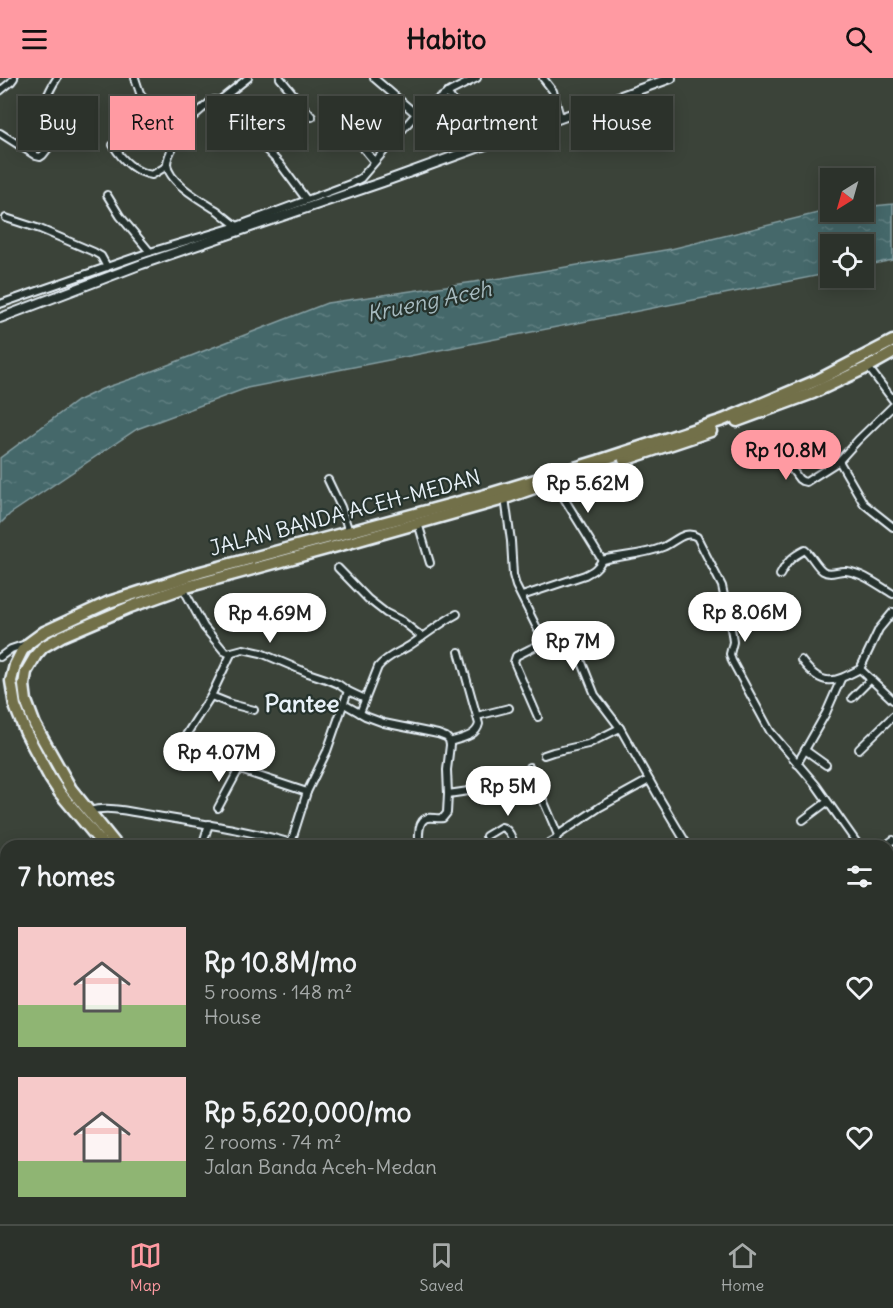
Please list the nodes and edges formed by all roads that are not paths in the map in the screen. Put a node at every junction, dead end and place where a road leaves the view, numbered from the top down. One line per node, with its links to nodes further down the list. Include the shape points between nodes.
1 (14, 78): 10 (street)
2 (57, 78): 21 (street, via 45,100 46,115 62,130 40,157)
3 (135, 78): 27 (street, via 148,104 171,126 176,142)
4 (248, 78): 12 (street)
5 (280, 78): 19 (street)
6 (374, 78): 16 (street)
7 (477, 78): 11 (street)
8 (543, 78): 20 (street, via 553,91)
9 (671, 78): 20 (street)
10 (0, 91)
11 (447, 93): 13 (street); 14 (street)
12 (225, 96)
13 (443, 96)
14 (449, 96)
15 (207, 105): 17 (street)
16 (415, 113)
17 (195, 115)
18 (415, 115): 26 (street)
19 (312, 117)
20 (560, 117)
21 (0, 133)
22 (116, 150): 27 (street, via 135,170 152,175)
23 (266, 150): 29 (street)
24 (365, 150): 26 (street)
25 (470, 150): 35 (street, via 142,264)
26 (374, 161): 29 (street, via 359,179)
27 (167, 166): 31 (street, via 180,185)
28 (107, 195): 32 (street)
29 (306, 199): 31 (street)
30 (6, 218): 33 (street, via 94,252)
31 (237, 226): 32 (street)
32 (150, 252): 33 (street)
33 (107, 267): 34 (street)
34 (0, 304)
35 (0, 318)
36 (893, 341): 48 (highway, JALAN BANDA ACEH-MEDAN, via 825,376 723,420)
37 (893, 353): 38 (highway, JALAN BANDA ACEH-MEDAN)
38 (868, 367): 39 (street); 44 (highway, JALAN BANDA ACEH-MEDAN, via 813,393 701,435)
39 (893, 400)
40 (893, 406): 42 (street)
41 (782, 456): 42 (street, via 805,482)
42 (839, 461): 47 (street, via 864,504)
43 (328, 480): 48 (street)
44 (554, 482): 45 (highway, JALAN BANDA ACEH-MEDAN); 49 (street)
45 (504, 498): 46 (highway, JALAN BANDA ACEH-MEDAN); 55 (street, via 513,575)
46 (418, 523): 48 (highway, JALAN BANDA ACEH-MEDAN); 50 (street)
47 (893, 527)
48 (350, 537): 53 (highway, JALAN BANDA ACEH-MEDAN); 60 (highway, JALAN BANDA ACEH-MEDAN, via 222,566 109,602)
49 (602, 560): 55 (street, via 585,575); 85 (street, via 654,550 688,533 697,537 722,586 733,642 730,658 770,731)
50 (430, 563)
51 (338, 568): 58 (street, via 368,599)
52 (780, 575): 54 (street, via 793,556 805,550 826,573 855,572)
53 (183, 588): 61 (street, via 204,627 222,650); 95 (highway, JALAN BANDA ACEH-MEDAN, via 62,636 43,647 26,672 26,701 35,725 70,789)
54 (893, 594)
55 (522, 596): 59 (street)
56 (893, 612): 65 (street, via 879,629)
57 (457, 614): 58 (street)
58 (422, 637): 71 (street, via 383,661)
59 (546, 641): 79 (street, via 516,656 514,662); 80 (street, via 568,641 575,645 595,695)
60 (29, 643): 63 (street); 100 (highway, JALAN BANDA ACEH-MEDAN, via 15,665 15,706 50,778)
61 (232, 652): 68 (street, via 243,649 261,653); 69 (street)
62 (459, 652): 77 (street)
63 (0, 657)
64 (801, 660): 66 (street, via 826,680)
65 (860, 669): 66 (street); 67 (street)
66 (841, 679): 83 (street)
67 (871, 679): 70 (street); 72 (street)
68 (348, 691): 71 (street); 73 (street)
69 (211, 696): 75 (street); 88 (street, via 186,735 187,743 201,757)
70 (852, 698)
71 (365, 699): 76 (street)
72 (893, 700)
73 (344, 704): 76 (street); 91 (street)
74 (509, 708): 77 (street)
75 (254, 710)
76 (360, 713): 81 (street, via 384,723 438,734)
77 (477, 716): 81 (street, via 478,729)
78 (893, 716): 82 (street)
79 (538, 717)
80 (620, 728): 84 (street, via 588,744); 89 (street)
81 (450, 742): 92 (street)
82 (859, 749)
83 (805, 750): 85 (street); 86 (street)
84 (544, 755)
85 (797, 764): 93 (street)
86 (826, 765)
87 (529, 767): 98 (street)
88 (239, 769): 91 (street); 94 (street)
89 (649, 780): 98 (street); 108 (street)
90 (510, 785): 92 (street)
91 (307, 792): 104 (street)
92 (448, 794): 105 (street, via 445,816 425,819 420,825)
93 (827, 802): 96 (street); 109 (street)
94 (218, 808)
95 (88, 811): 97 (street, via 107,808); 101 (highway, JALAN BANDA ACEH-MEDAN)
96 (803, 820)
97 (209, 824): 102 (street); 103 (street)
98 (558, 835): 107 (street)
99 (486, 836): 106 (street, via 501,827 508,830)
100 (99, 840)
101 (112, 840)
102 (204, 840)
103 (279, 840)
104 (292, 840)
105 (419, 840)
106 (512, 840)
107 (554, 840)
108 (684, 840)
109 (856, 840)

